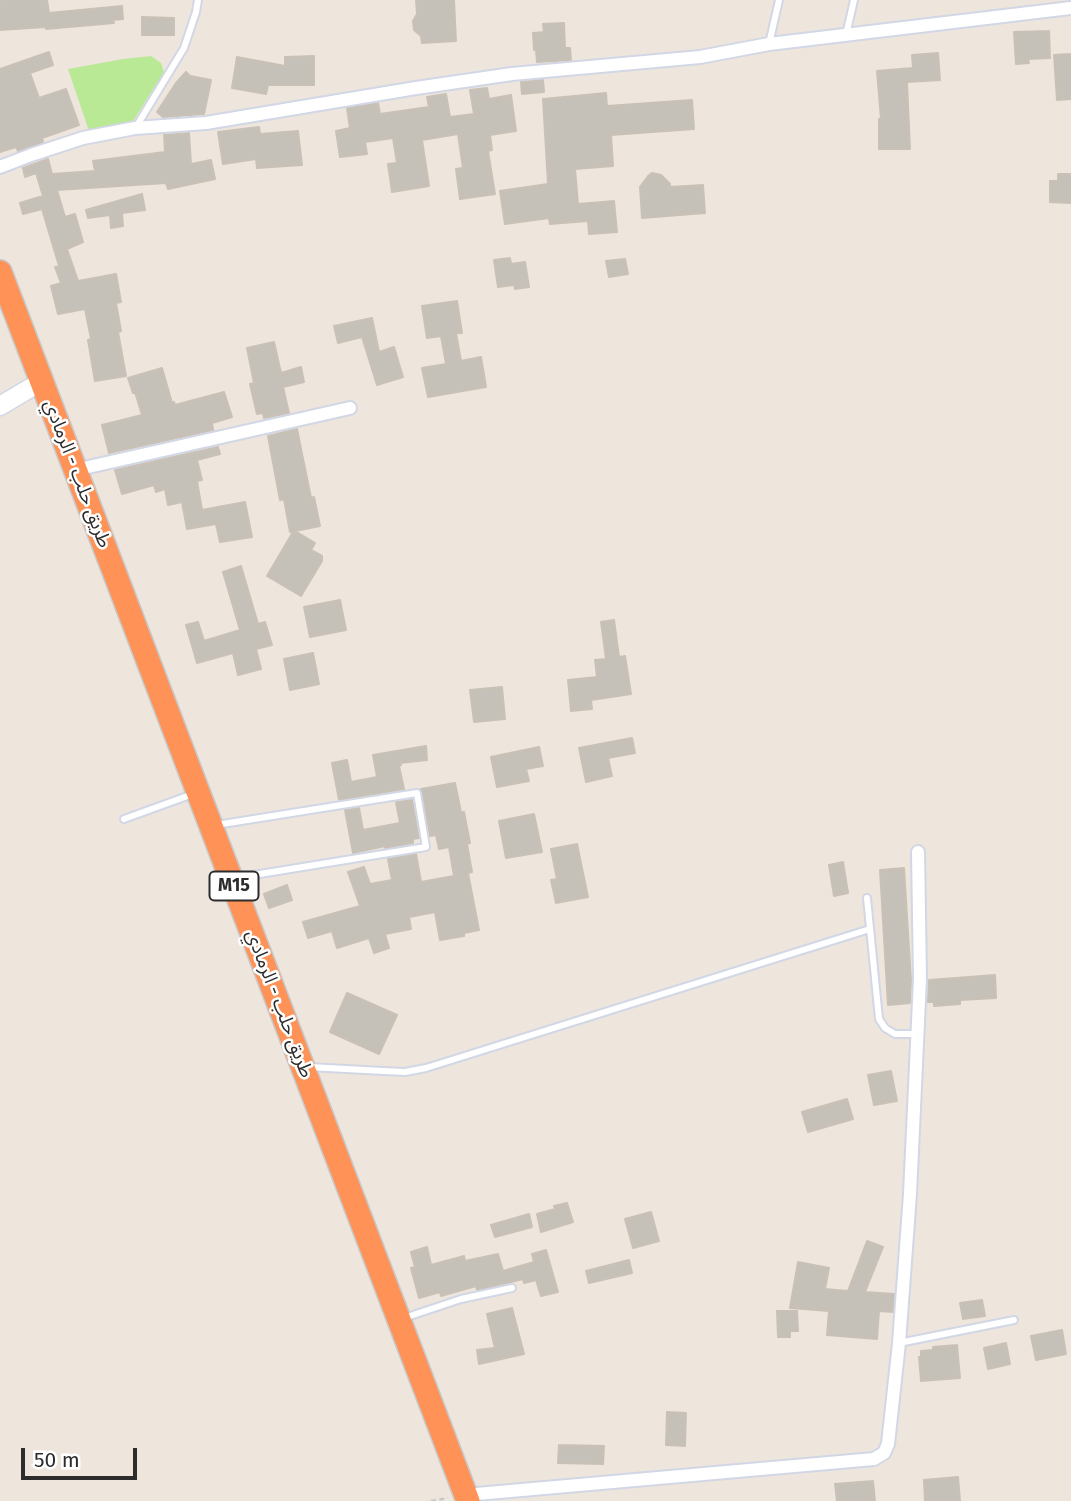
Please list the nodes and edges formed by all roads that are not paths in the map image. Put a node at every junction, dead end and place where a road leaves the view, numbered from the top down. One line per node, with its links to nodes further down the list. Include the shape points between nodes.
1 (198, 0): 7 (lane, via 184,48)
2 (779, 0): 6 (lane)
3 (854, 0): 5 (lane)
4 (1071, 8): 5 (street)
5 (846, 35): 6 (street)
6 (769, 44): 7 (street, via 700,57 498,76 206,124)
7 (135, 128): 8 (street, via 83,138)
8 (0, 167)
9 (0, 272): 10 (highway, طريق حلب - الرمادي / M15)
10 (42, 381): 11 (street); 13 (highway, طريق حلب - الرمادي / M15)
11 (0, 406)
12 (350, 408): 13 (street)
13 (75, 470): 14 (highway, طريق حلب - الرمادي / M15)
14 (198, 792): 15 (lane); 16 (highway, طريق حلب - الرمادي / M15)
15 (124, 819)
16 (211, 826): 18 (highway, طريق حلب - الرمادي / M15); 18 (lane, via 417,793 426,847)
17 (918, 852): 21 (street)
18 (231, 878): 22 (highway, طريق حلب - الرمادي / M15)
19 (867, 898): 20 (lane)
20 (870, 929): 21 (lane, via 879,1018 895,1034); 22 (lane, via 426,1068 383,1072)
21 (917, 1034): 26 (street)
22 (303, 1067): 24 (highway, طريق حلب - الرمادي / M15)
23 (512, 1288): 24 (lane)
24 (399, 1319): 27 (highway, طريق حلب - الرمادي / M15)
25 (1014, 1320): 26 (lane)
26 (899, 1343): 27 (street, via 888,1444 884,1453 873,1459)
27 (467, 1498)

